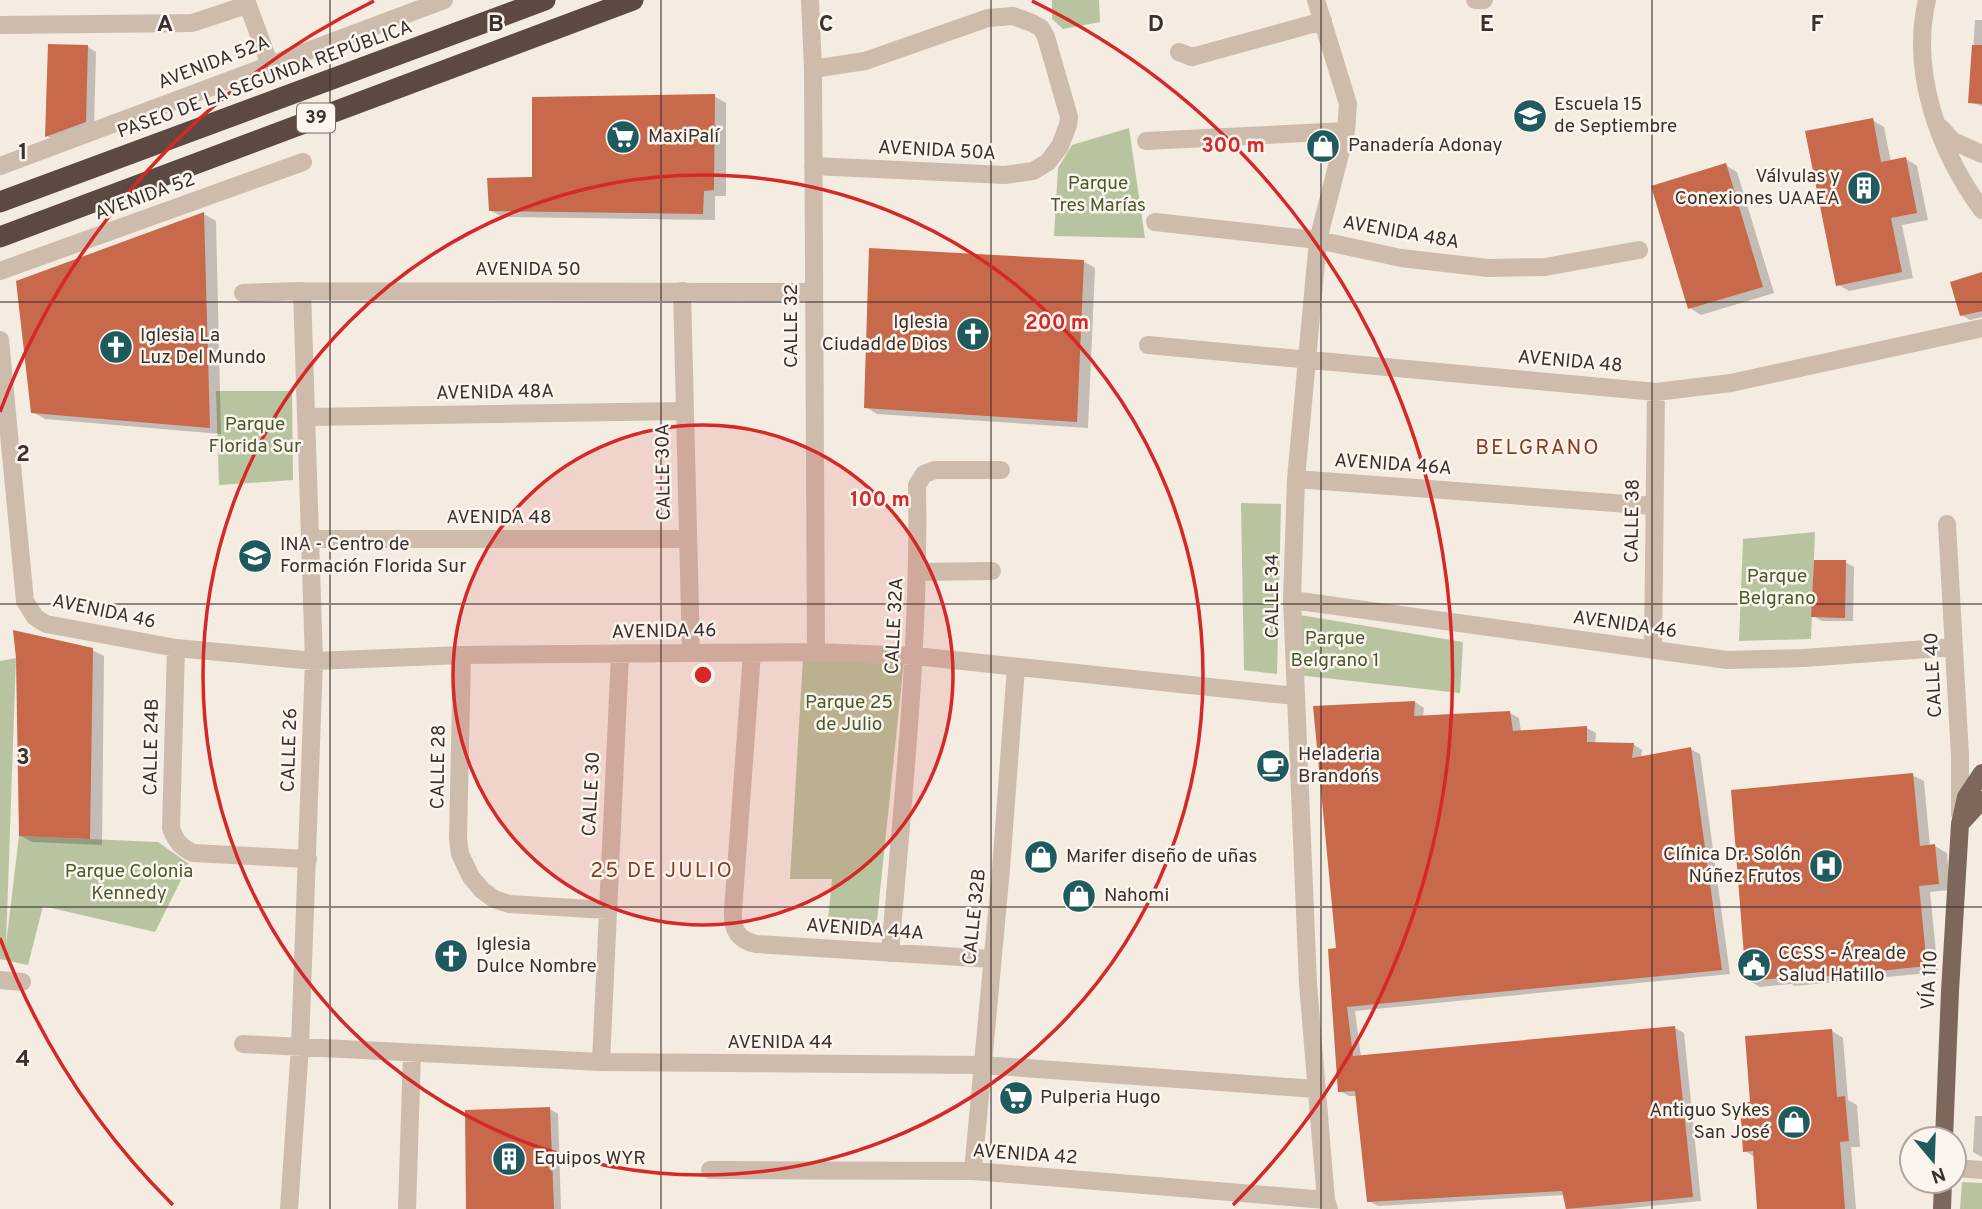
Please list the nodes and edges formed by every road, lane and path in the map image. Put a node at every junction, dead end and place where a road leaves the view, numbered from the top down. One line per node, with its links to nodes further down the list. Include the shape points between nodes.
1 (443, 0): 13 (street, AVENIDA 52A)
2 (545, 0): 22 (highway, PASEO DE LA SEGUNDA REPÚBLICA / 39)
3 (634, 0): 25 (highway, 39)
4 (810, 0): 14 (street, CALLE 32)
5 (1316, 0): 10 (street, CALLE 34)
6 (1475, 0): 7 (street)
7 (1484, 0)
8 (1927, 0): 15 (street, via 1923,73)
9 (246, 2): 11 (street, via 191,23); 13 (street)
10 (1323, 21): 12 (street, via 1192,57); 16 (street, CALLE 34, via 1347,99)
11 (0, 25)
12 (1179, 51)
13 (270, 65): 20 (street, AVENIDA 52A)
14 (813, 69): 21 (street, CALLE 32); 21 (street, AVENIDA 50A, via 865,61 988,18 1013,16 1041,28 1046,37 1069,117 1054,156 1033,171 1005,175)
15 (1936, 123): 18 (street, via 1954,141); 23 (street)
16 (1346, 131): 17 (street); 26 (street, CALLE 34)
17 (1146, 141)
18 (1982, 154)
19 (303, 162): 28 (street, AVENIDA 52)
20 (0, 166)
21 (813, 166): 31 (street, CALLE 32)
22 (0, 202)
23 (1982, 210)
24 (1155, 222): 26 (street, AVENIDA 48A)
25 (0, 237)
26 (1318, 240): 27 (street, AVENIDA 48A, via 1401,258 1488,268 1545,267); 36 (street, CALLE 34)
27 (1639, 250)
28 (0, 271)
29 (302, 291): 30 (street, AVENIDA 50); 32 (street, AVENIDA 50); 39 (street, CALLE 26)
30 (681, 291): 31 (street, AVENIDA 50); 38 (street, CALLE 30A)
31 (813, 292): 53 (street, CALLE 32)
32 (243, 293)
33 (1982, 328): 37 (street, AVENIDA 48, via 1731,383)
34 (0, 340): 40 (street)
35 (1148, 345): 36 (street, AVENIDA 48)
36 (1306, 359): 37 (street, AVENIDA 48); 42 (street, CALLE 34)
37 (1656, 392): 43 (street, CALLE 38)
38 (684, 411): 39 (street, AVENIDA 48A); 46 (street, CALLE 30A)
39 (307, 417): 45 (street, CALLE 26)
40 (5, 459): 51 (street, AVENIDA 46, via 25,601 36,617 46,624)
41 (1001, 470): 48 (street, CALLE 32A, via 927,472 917,485)
42 (1296, 479): 43 (street, AVENIDA 46A); 49 (street, CALLE 34)
43 (1654, 506): 52 (street, CALLE 38)
44 (1947, 524): 50 (street, CALLE 40)
45 (310, 539): 46 (street, AVENIDA 48); 59 (street, CALLE 26)
46 (687, 539): 54 (street, CALLE 30A)
47 (992, 571): 48 (street)
48 (919, 572): 58 (street, CALLE 32A)
49 (1292, 600): 52 (street, AVENIDA 46); 61 (street, CALLE 34)
50 (1954, 647): 52 (street, AVENIDA 46, via 1727,660); 64 (street, CALLE 40)
51 (176, 648): 59 (street, AVENIDA 46); 65 (street, CALLE 24B, via 171,828 179,844 193,853)
52 (1653, 650)
53 (816, 652): 55 (street, AVENIDA 46); 58 (street, AVENIDA 46)
54 (691, 653): 55 (street, AVENIDA 46); 56 (street, AVENIDA 46)
55 (752, 653): 67 (street, AVENIDA 44A, via 733,911 738,936 755,944)
56 (620, 654): 57 (street, AVENIDA 46); 66 (street, CALLE 30)
57 (462, 655): 59 (street, AVENIDA 46); 66 (street, CALLE 28, via 458,838 471,877 487,894 509,904)
58 (915, 656): 60 (street, AVENIDA 46); 67 (street, CALLE 32A)
59 (314, 661): 65 (street, CALLE 26)
60 (1016, 667): 61 (street, AVENIDA 46); 68 (street, CALLE 32B)
61 (1295, 696): 76 (street, CALLE 34)
62 (1982, 773): 64 (main road, VÍA 110, via 1966,797)
63 (1982, 800): 64 (main road)
64 (1960, 824): 77 (main road, VÍA 110)
65 (308, 859): 72 (street, CALLE 26)
66 (607, 910): 74 (street, CALLE 30)
67 (890, 953): 68 (street, AVENIDA 44A)
68 (992, 959): 75 (street, CALLE 32B)
69 (0, 980): 70 (street)
70 (22, 982)
71 (243, 1044): 72 (street, AVENIDA 44)
72 (300, 1046): 73 (street, AVENIDA 44); 81 (street, CALLE 26)
73 (412, 1053): 74 (street, AVENIDA 44); 82 (street)
74 (601, 1062): 75 (street, AVENIDA 44)
75 (983, 1065): 76 (street, AVENIDA 44); 79 (street, CALLE 32B)
76 (1316, 1089): 80 (street, CALLE 34)
77 (1945, 1125)
78 (710, 1170): 79 (street, AVENIDA 42)
79 (973, 1171): 80 (street, AVENIDA 42)
80 (1328, 1205)
81 (289, 1209)
82 (407, 1209)

